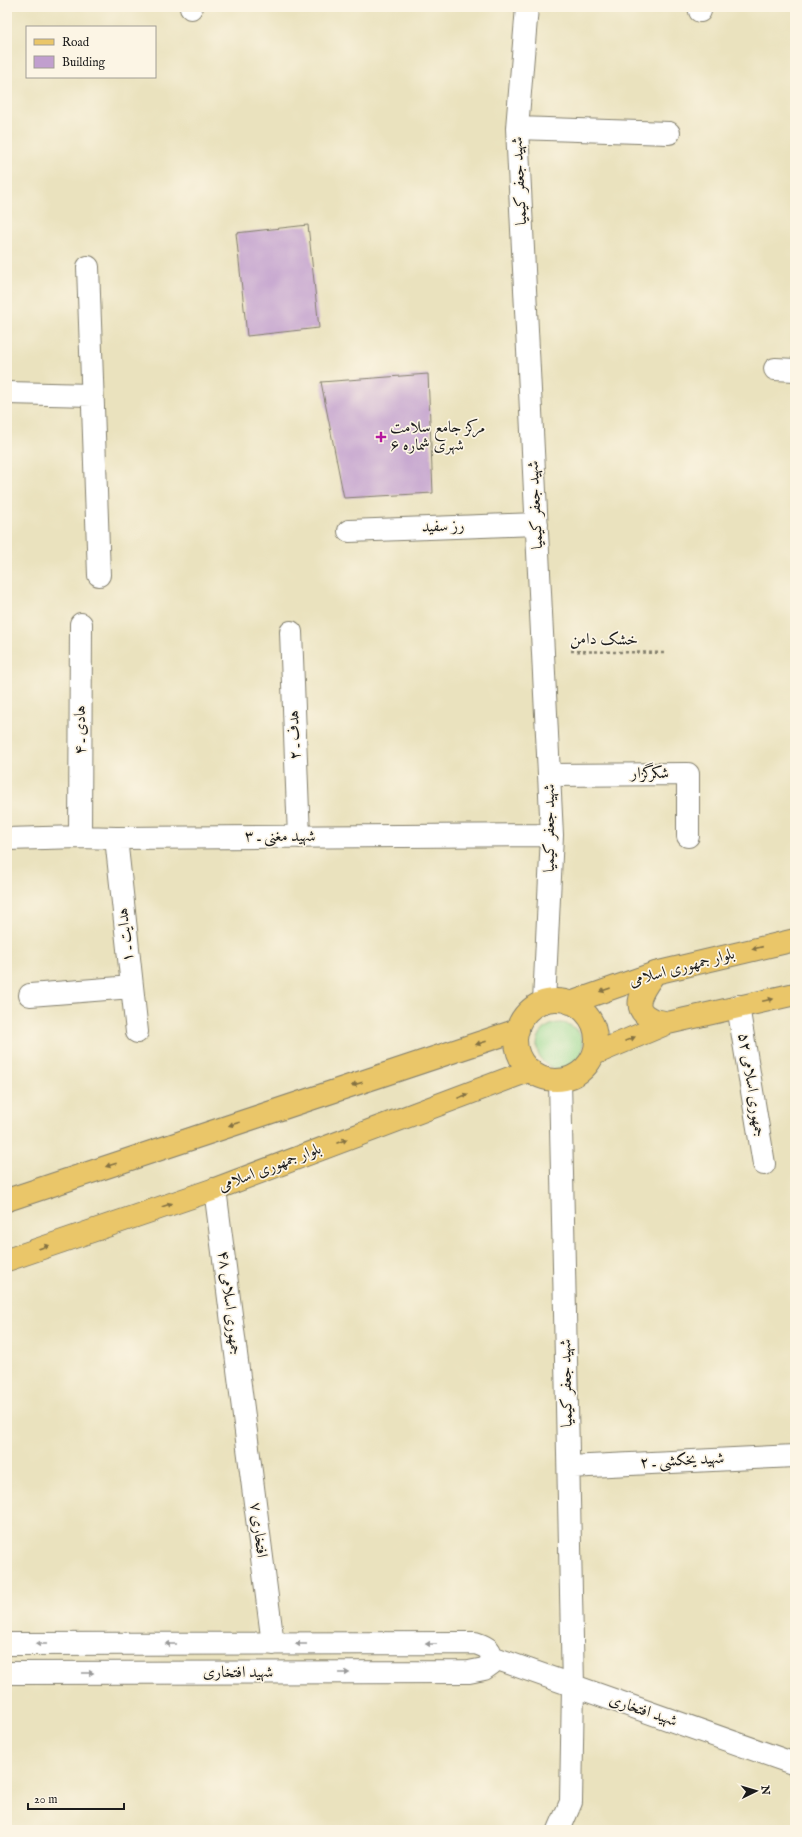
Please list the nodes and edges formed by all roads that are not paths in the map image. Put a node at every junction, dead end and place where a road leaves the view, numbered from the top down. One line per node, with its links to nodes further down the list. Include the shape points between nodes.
1 (527, 7): 2 (street, شهید جعفر کیمیا)
2 (517, 128): 3 (street); 7 (street, شهید جعفر کیمیا)
3 (668, 133)
4 (88, 267): 6 (street)
5 (7, 393): 6 (street)
6 (92, 395): 9 (street)
7 (537, 524): 8 (street, رز سفید); 12 (street, شهید جعفر کیمیا)
8 (349, 531)
9 (99, 575)
10 (81, 624): 15 (street, هادی ـ ۴)
11 (291, 632): 16 (street, هدف ـ ۲)
12 (549, 775): 13 (street, شهید جعفر کیمیا); 14 (street, شکرگزار, via 688,774)
13 (552, 835): 16 (street, شهید مغنی ـ ۳); 24 (street, شهید جعفر کیمیا)
14 (688, 836)
15 (80, 837): 17 (street, شهید مغنی ـ ۳); 18 (street, شهید مغنی ـ ۳)
16 (299, 837): 17 (street, شهید مغنی ـ ۳)
17 (116, 838): 21 (street, هدایت ـ ۱)
18 (7, 839)
19 (795, 940): 20 (main road, بلوار جمهوری اسلامی, one-way to 20)
20 (655, 973): 25 (main road, بلوار جمهوری اسلامی, one-way to 25); 27 (main road, via 639,1001 642,1011 650,1018)
21 (132, 987): 23 (street); 29 (street, هدایت ـ ۱)
22 (795, 994): 26 (main road, one-way to 22)
23 (30, 996)
24 (544, 1002): 25 (main road, via 557,1000); 28 (main road, via 532,1008 523,1018)
25 (570, 1003): 30 (main road, via 584,1010 593,1023 596,1038)
26 (738, 1006): 27 (main road); 33 (street, جمهوری اسلامی ۵۲)
27 (668, 1023): 30 (main road, one-way to 27)
28 (518, 1030): 31 (main road, via 519,1052 523,1062); 35 (main road, one-way to 35)
29 (137, 1032)
30 (594, 1054): 32 (main road, via 581,1072)
31 (531, 1070): 32 (main road, via 548,1079); 34 (main road, بلوار جمهوری اسلامی, one-way to 31)
32 (560, 1080): 39 (street, شهید جعفر کیمیا)
33 (764, 1164)
34 (215, 1189): 36 (main road, بلوار جمهوری اسلامی, one-way to 34); 37 (street, جمهوری اسلامی ۴۸)
35 (7, 1200)
36 (7, 1260)
37 (244, 1416): 41 (street, افتخاری ۷)
38 (795, 1456): 39 (street, شهید یخکشی ـ ۲)
39 (569, 1467): 44 (street, شهید جعفر کیمیا)
40 (7, 1644): 41 (street, one-way to 40)
41 (273, 1644): 42 (street, one-way to 41, via 488,1647 475,1643)
42 (492, 1657): 43 (street, شهید افتخاری, one-way to 42, via 469,1672 484,1669 491,1664); 44 (street, شهید افتخاری)
43 (7, 1673)
44 (573, 1686): 45 (street, شهید افتخاری); 46 (street, شهید جعفر کیمیا)
45 (795, 1764)
46 (571, 1802): 47 (street); 48 (street)
47 (560, 1830)
48 (578, 1830)

